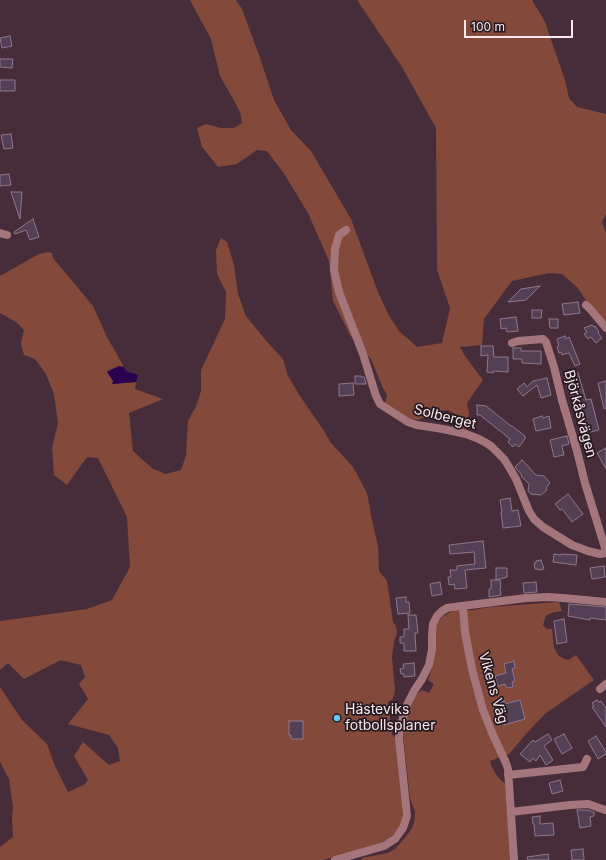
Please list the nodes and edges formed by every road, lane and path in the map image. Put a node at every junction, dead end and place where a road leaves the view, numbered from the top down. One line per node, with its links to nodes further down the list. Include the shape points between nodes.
1 (346, 230): 5 (street, Solberget, via 340,235 335,249 334,270 339,292 380,404 408,422 466,434 488,444 510,467 534,519 572,545 600,554)
2 (586, 306): 3 (street)
3 (606, 328)
4 (512, 343): 5 (street, Björkåsvägen, via 543,339 546,342)
5 (606, 552)
6 (606, 602): 7 (street, via 548,597)
7 (463, 606): 9 (street, Vikens Väg, via 472,669 483,710 506,763); 12 (street, via 447,608 437,616 432,629 429,665 407,705 400,728 407,816 403,828 395,839 384,846)
8 (587, 759): 9 (street, via 583,767)
9 (508, 775): 11 (street, Vikens Väg)
10 (605, 810): 11 (street, via 588,804)
11 (511, 812): 13 (street, Vikens Väg)
12 (335, 860)
13 (514, 860)

